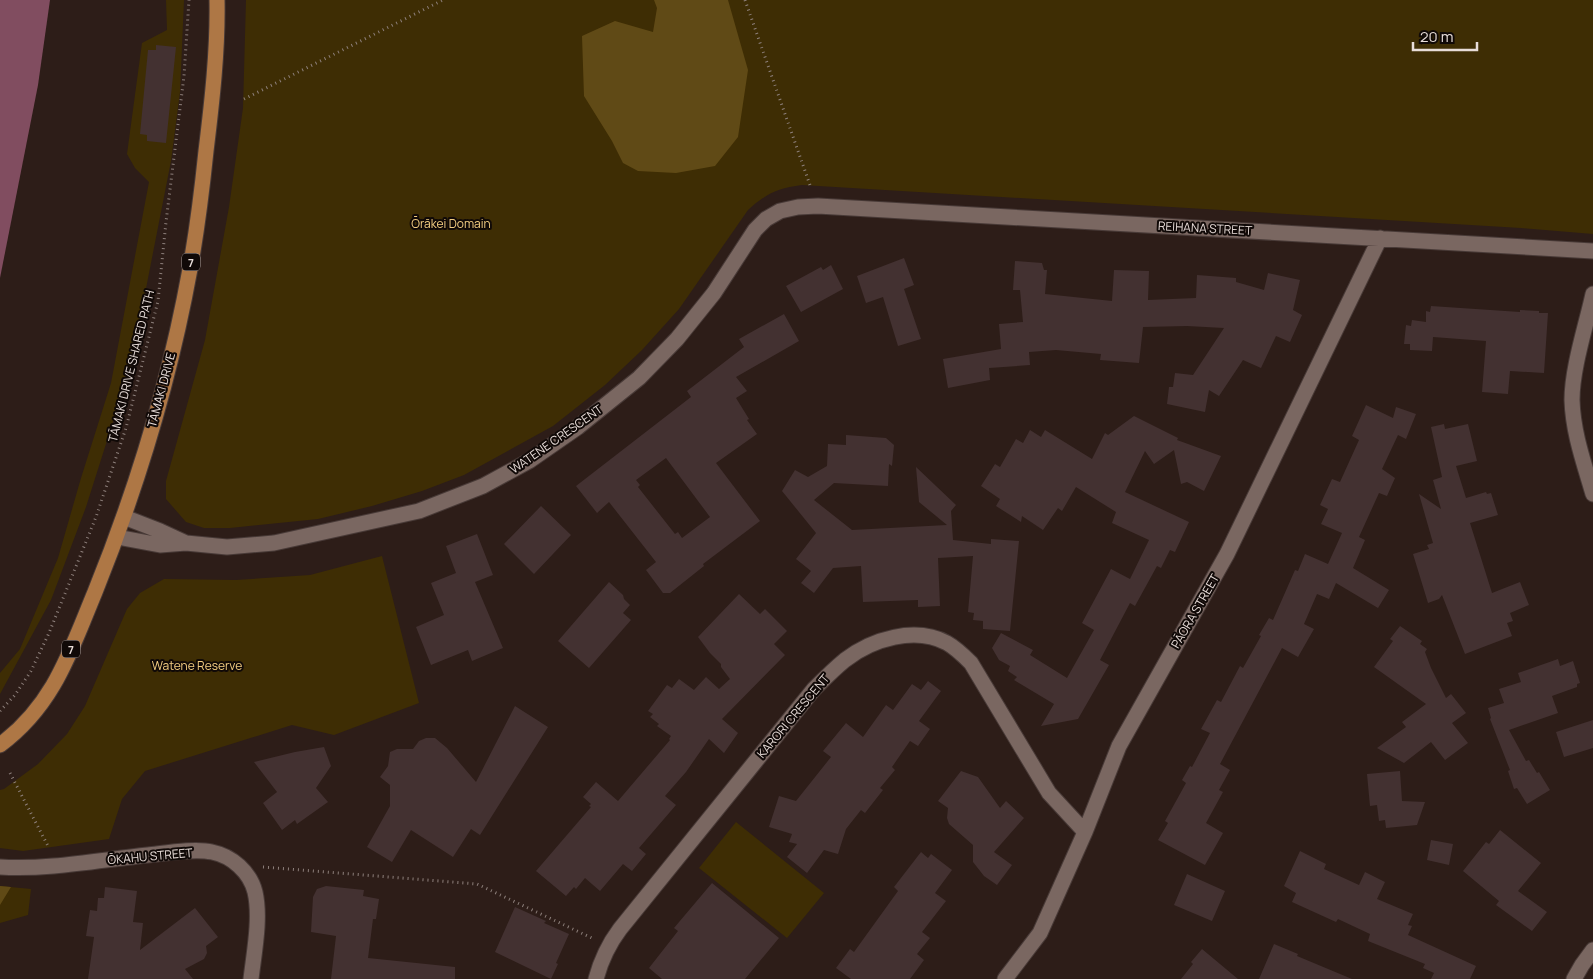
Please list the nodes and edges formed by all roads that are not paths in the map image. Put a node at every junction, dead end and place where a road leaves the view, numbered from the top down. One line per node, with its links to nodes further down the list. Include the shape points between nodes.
1 (217, 0): 7 (main road, TĀMAKI DRIVE / 7, via 208,131 190,269 157,409)
2 (818, 206): 3 (street, REIHANA STREET); 9 (street, WATENE CRESCENT, via 780,211 766,219 714,293 677,339 639,378 537,455 483,486 418,512 274,543 227,547)
3 (1380, 238): 4 (street, REIHANA STREET); 11 (street, PĀORA STREET, via 1227,554 1119,746)
4 (1593, 250)
5 (1593, 294): 6 (street, via 1572,399 1576,436)
6 (1593, 494)
7 (124, 517): 8 (main road, TĀMAKI DRIVE / 7); 9 (street, WATENE CRESCENT)
8 (117, 537): 9 (street, WATENE CRESCENT, via 160,545); 10 (main road, TĀMAKI DRIVE / 7, via 65,664 31,718)
9 (186, 543)
10 (0, 745)
11 (1085, 832): 15 (street, KARORI CRESCENT, via 1049,793 971,663 960,652 946,643 916,636 882,641 847,658 814,689 620,929 608,946); 16 (street, PĀORA STREET, via 1040,933)
12 (0, 866): 14 (street, ŌKAHU STREET, via 26,868 179,852 210,851 220,854 244,871 255,890 256,925)
13 (1593, 950): 17 (street)
14 (251, 979)
15 (596, 979)
16 (1005, 979)
17 (1574, 979)

